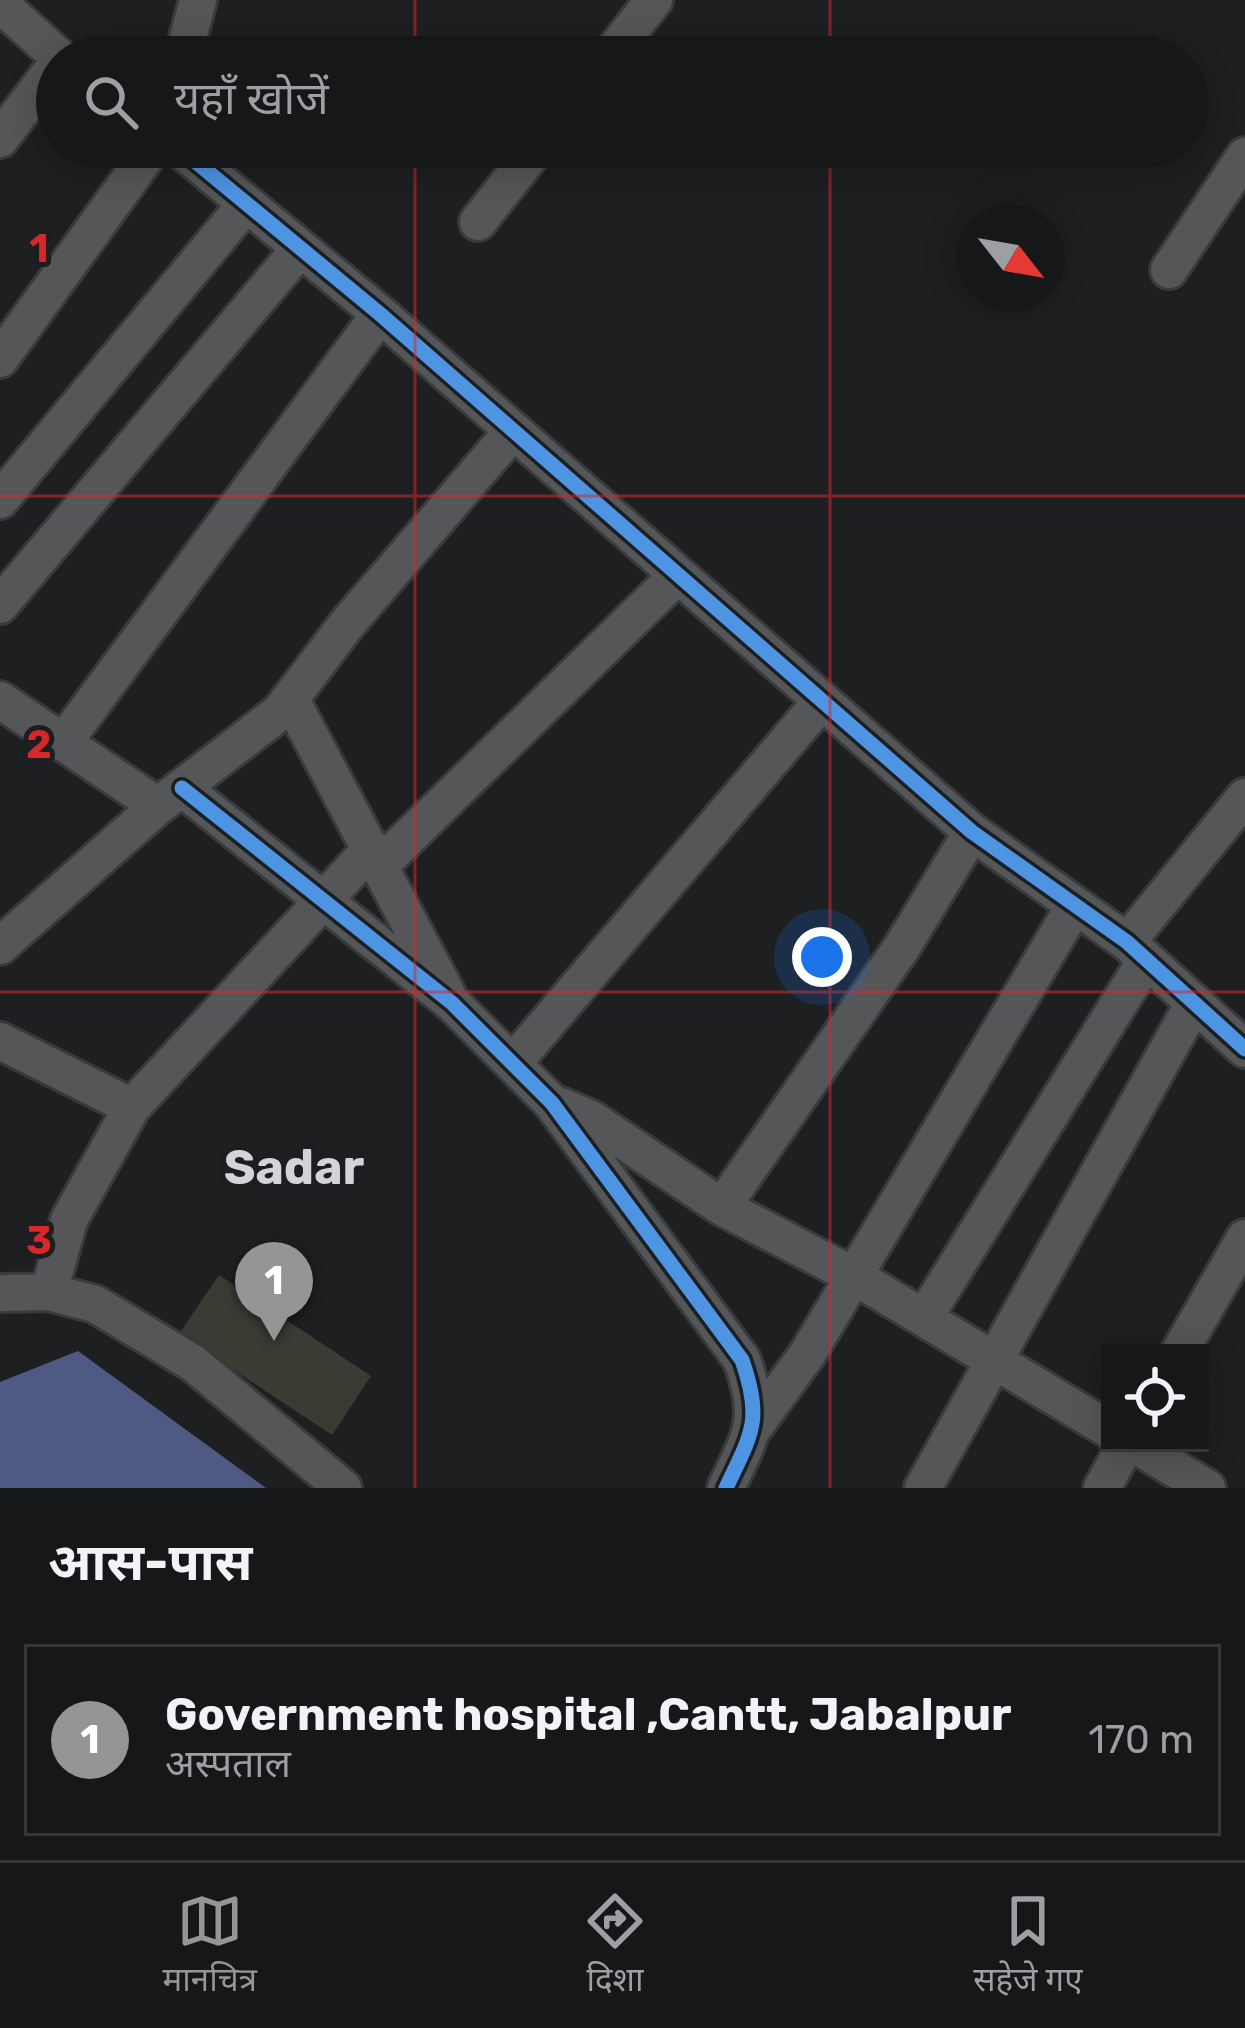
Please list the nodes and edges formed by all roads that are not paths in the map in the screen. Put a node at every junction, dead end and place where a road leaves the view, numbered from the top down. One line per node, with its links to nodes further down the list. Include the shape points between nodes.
1 (198, 0): 4 (street)
2 (654, 0): 5 (street)
3 (0, 4): 6 (street)
4 (189, 36)
5 (626, 36)
6 (36, 39)
7 (36, 90): 8 (street)
8 (0, 140)
9 (1245, 156): 16 (street)
10 (138, 168): 18 (street)
11 (203, 168): 13 (street)
12 (520, 168): 14 (street)
13 (246, 205): 15 (street); 20 (street)
14 (478, 222)
15 (299, 250): 17 (street); 22 (street)
16 (1168, 270)
17 (380, 314): 19 (street); 26 (street)
18 (0, 359)
19 (512, 432): 21 (street); 24 (street)
20 (0, 500)
21 (678, 575): 25 (street); 30 (street)
22 (0, 605)
23 (0, 700): 26 (street)
24 (291, 700): 27 (street); 30 (street)
25 (820, 703): 29 (street); 39 (street)
26 (63, 743): 27 (street)
27 (170, 797): 31 (street); 33 (street)
28 (1245, 797): 34 (street)
29 (972, 832): 32 (street); 42 (street)
30 (376, 857): 31 (street); 35 (street)
31 (322, 903): 35 (street); 41 (street)
32 (1074, 908): 34 (street); 44 (street)
33 (0, 946)
34 (1136, 951): 36 (street); 47 (street)
35 (452, 1003): 39 (street)
36 (1194, 1003): 38 (street); 49 (street)
37 (0, 1041): 41 (street)
38 (1245, 1049)
39 (513, 1063): 40 (street)
40 (553, 1102): 42 (street); 51 (street, via 742,1360 754,1392)
41 (132, 1107): 45 (street, via 69,1220)
42 (722, 1207): 44 (street)
43 (1245, 1238): 48 (street)
44 (854, 1276): 47 (street); 51 (street)
45 (49, 1292): 46 (street); 54 (street, via 95,1304 194,1363)
46 (0, 1293)
47 (925, 1318): 49 (street)
48 (1183, 1344)
49 (994, 1360): 50 (street); 56 (street)
50 (1101, 1425)
51 (754, 1426): 55 (street)
52 (1124, 1452): 57 (street)
53 (1145, 1452): 58 (street)
54 (343, 1488)
55 (726, 1488)
56 (923, 1488)
57 (1102, 1488)
58 (1207, 1488)

